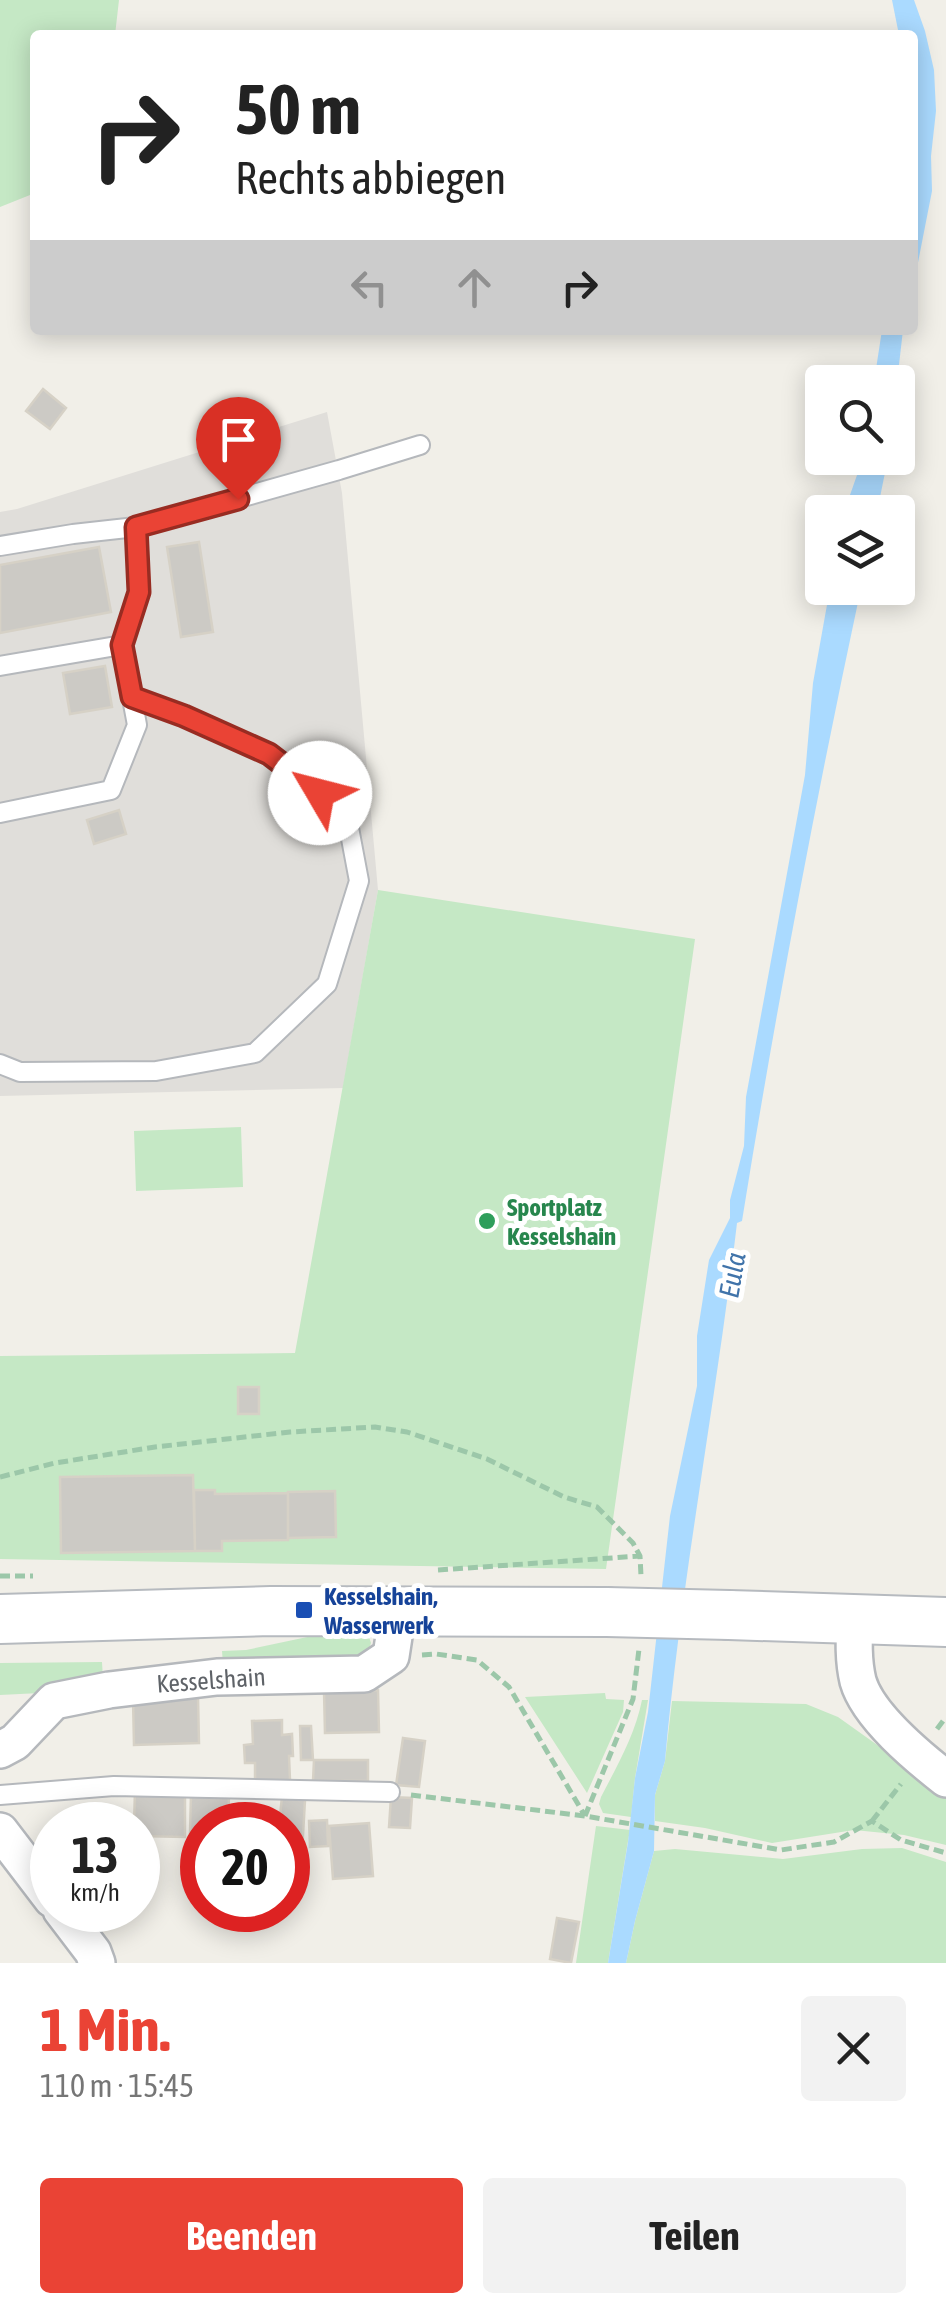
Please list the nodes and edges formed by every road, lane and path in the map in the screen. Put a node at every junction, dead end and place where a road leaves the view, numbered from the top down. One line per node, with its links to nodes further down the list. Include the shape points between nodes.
1 (420, 445): 2 (lane)
2 (136, 527): 3 (lane); 4 (lane, via 139,592)
3 (0, 546)
4 (122, 645): 5 (lane); 6 (lane)
5 (0, 666)
6 (132, 697): 7 (lane, via 137,725 111,790); 8 (lane, via 269,754 346,812 359,881 327,984 254,1053 156,1071 20,1072)
7 (0, 812)
8 (0, 1064)
9 (0, 1477): 11 (path, via 155,1447 290,1432 407,1432 487,1458 598,1507 640,1556)
10 (398, 1610): 11 (main road); 12 (main road); 15 (street)
11 (630, 1614): 13 (main road, bridge); 20 (path, via 633,1699)
12 (0, 1618)
13 (855, 1619): 14 (main road); 17 (street, via 859,1685 879,1718)
14 (946, 1622)
15 (391, 1656): 16 (street, Kesselshain, via 364,1674 217,1677 54,1701); 20 (path, via 476,1660 509,1686)
16 (0, 1750)
17 (946, 1779)
18 (390, 1792): 19 (lane, via 114,1786); 20 (path)
19 (0, 1795)
20 (584, 1816): 22 (path, via 781,1850 834,1842 872,1821 901,1840)
21 (0, 1832): 23 (street)
22 (946, 1853)
23 (30, 1871)
24 (78, 1932): 25 (street)
25 (98, 1963)

